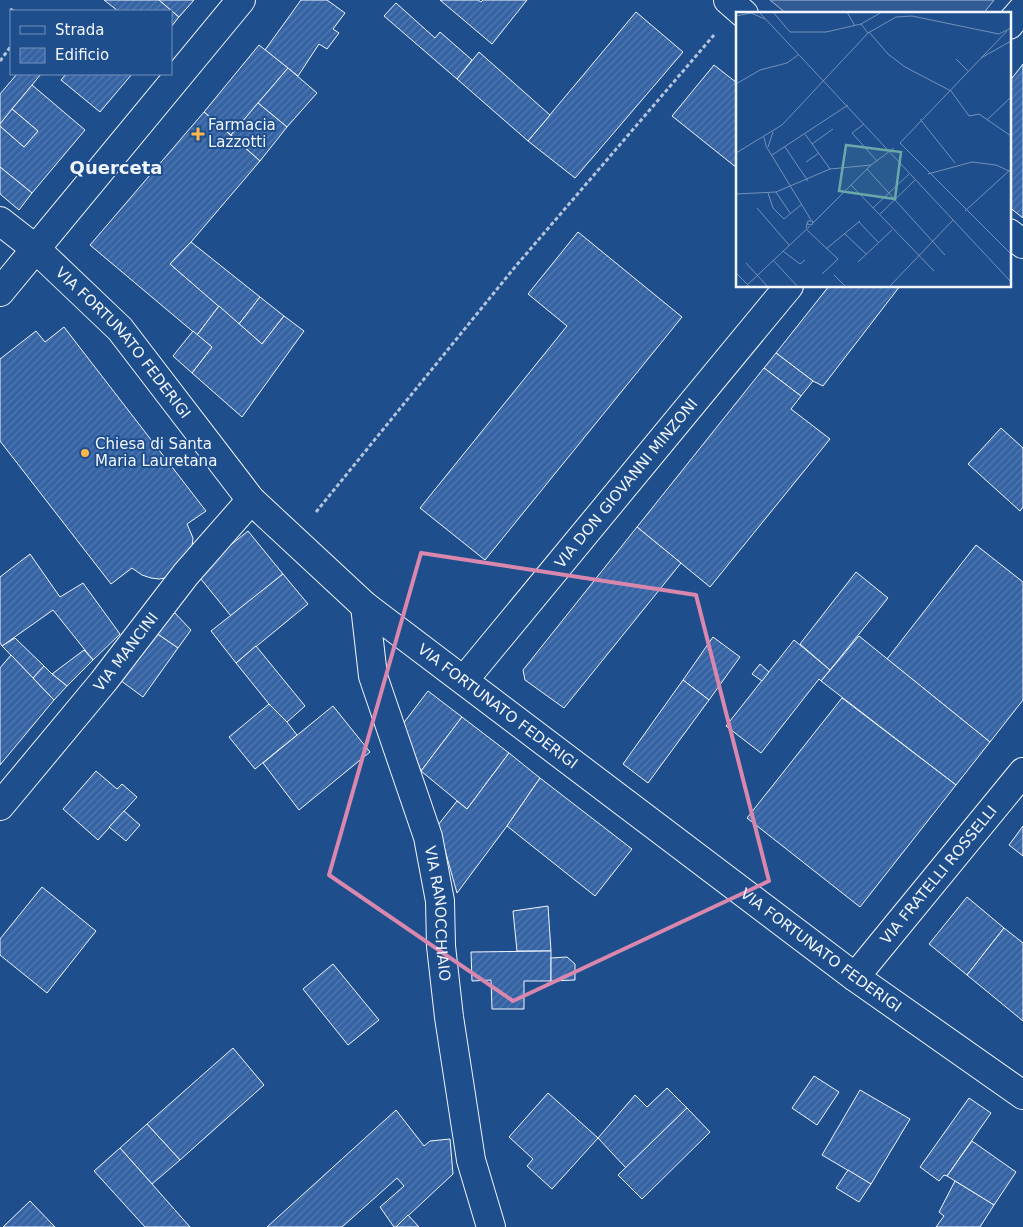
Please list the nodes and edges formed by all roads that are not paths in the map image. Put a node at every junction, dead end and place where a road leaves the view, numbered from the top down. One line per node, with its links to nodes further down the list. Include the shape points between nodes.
1 (242, 0): 7 (street)
2 (1023, 9): 3 (street)
3 (1010, 24)
4 (0, 221): 7 (street, VIA FORTUNATO FEDERIGI)
5 (1010, 234): 6 (street)
6 (1023, 244)
7 (36, 249): 9 (street); 10 (street, VIA FORTUNATO FEDERIGI, via 120,330)
8 (787, 288): 12 (street, VIA DON GIOVANNI MINZONI)
9 (0, 292)
10 (251, 500): 11 (street, VIA FORTUNATO FEDERIGI); 14 (street, VIA MANCINI, via 186,574)
11 (365, 606): 12 (street, VIA FORTUNATO FEDERIGI); 17 (street, VIA RANOCCHIAIO, via 372,676 428,837 440,901 449,1017 471,1160)
12 (464, 680): 15 (street, VIA FORTUNATO FEDERIGI)
13 (1023, 772): 15 (street, VIA FRATELLI ROSSELLI)
14 (0, 806)
15 (855, 977): 16 (street, VIA FORTUNATO FEDERIGI)
16 (1023, 1095)
17 (491, 1227)

